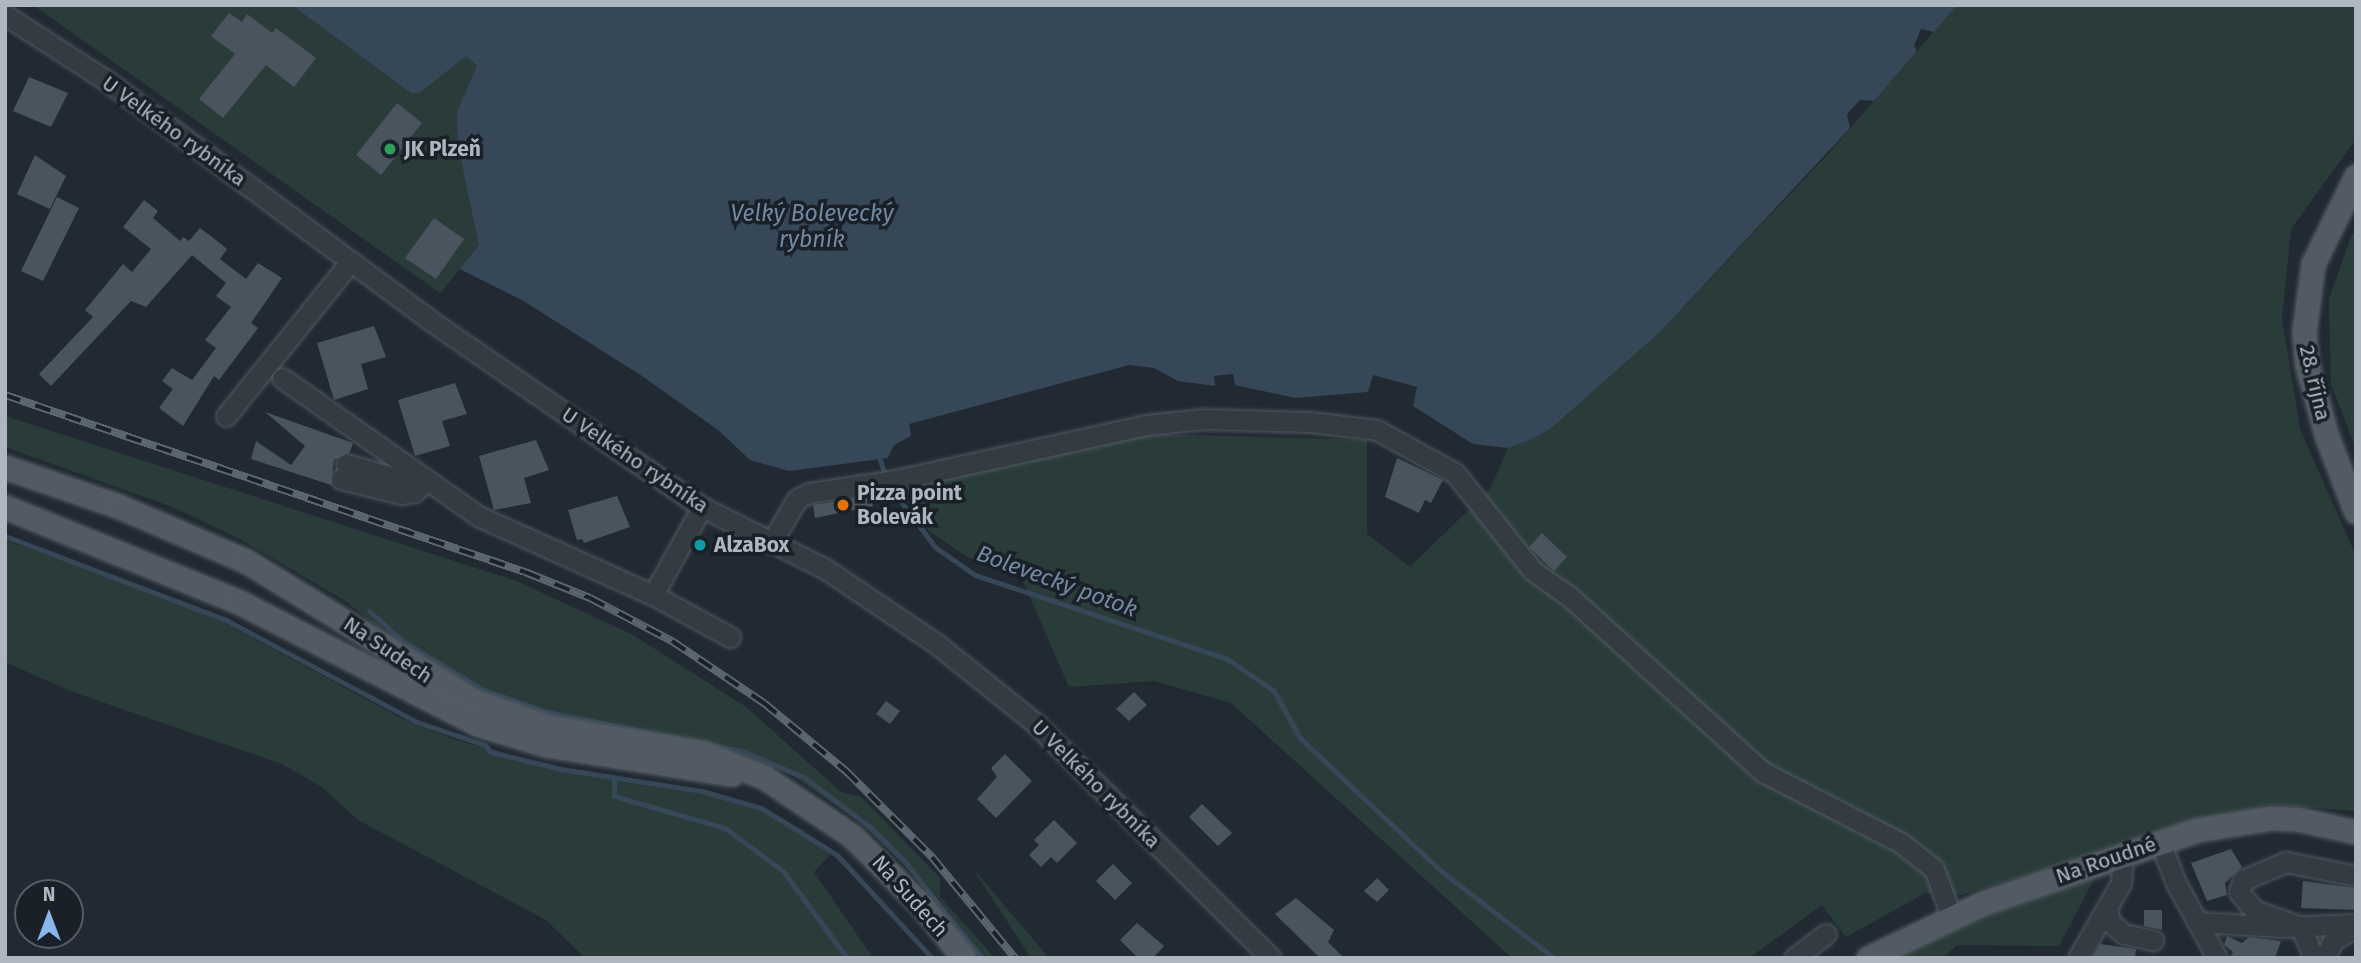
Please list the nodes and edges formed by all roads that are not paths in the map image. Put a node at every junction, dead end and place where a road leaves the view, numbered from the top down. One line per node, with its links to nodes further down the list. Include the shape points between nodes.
1 (5, 15): 3 (street, U Velkého rybníka, via 107,81)
2 (2356, 176): 11 (main road, 28. října, via 2313,264 2304,332 2327,437)
3 (351, 261): 5 (street); 10 (street, U Velkého rybníka)
4 (282, 378): 8 (street)
5 (226, 416)
6 (5, 467): 15 (main road, Na Sudech, via 118,506 246,561 305,594 421,673 475,702 548,727 703,753)
7 (343, 471): 8 (street)
8 (423, 478): 13 (street, via 478,516)
9 (5, 507): 15 (main road, Na Sudech, via 239,602 477,724 546,744 721,772)
10 (702, 507): 12 (street, U Velkého rybníka); 13 (street)
11 (2356, 512)
12 (775, 537): 21 (street, via 797,499 1146,425 1204,419 1310,422 1377,430 1455,473 1533,571 1570,597 1763,772 1901,844 1934,869); 30 (street, U Velkého rybníka, via 891,612 1014,704)
13 (653, 595): 14 (street)
14 (730, 637)
15 (785, 789): 29 (main road, Na Sudech, via 869,851)
16 (2356, 832): 17 (main road, Na Roudné, via 2307,820 2270,818 2234,822)
17 (2160, 842): 18 (main road, Na Roudné); 22 (street)
18 (2123, 853): 20 (street, via 2121,884); 21 (main road, Na Roudné)
19 (2356, 876): 24 (street, via 2286,862 2243,880 2239,892 2254,910)
20 (2107, 907): 26 (street, via 2110,922 2124,934); 27 (street)
21 (1951, 916): 32 (main road, Na Roudné)
22 (2197, 922): 24 (street); 28 (street)
23 (2356, 926): 24 (street); 35 (street, via 2334,939)
24 (2301, 927): 34 (street)
25 (1826, 934): 31 (street)
26 (2152, 940)
27 (2081, 951): 33 (street)
28 (2219, 955)
29 (964, 958)
30 (1271, 958)
31 (1794, 958)
32 (1868, 958)
33 (2066, 958)
34 (2315, 958)
35 (2324, 958)

